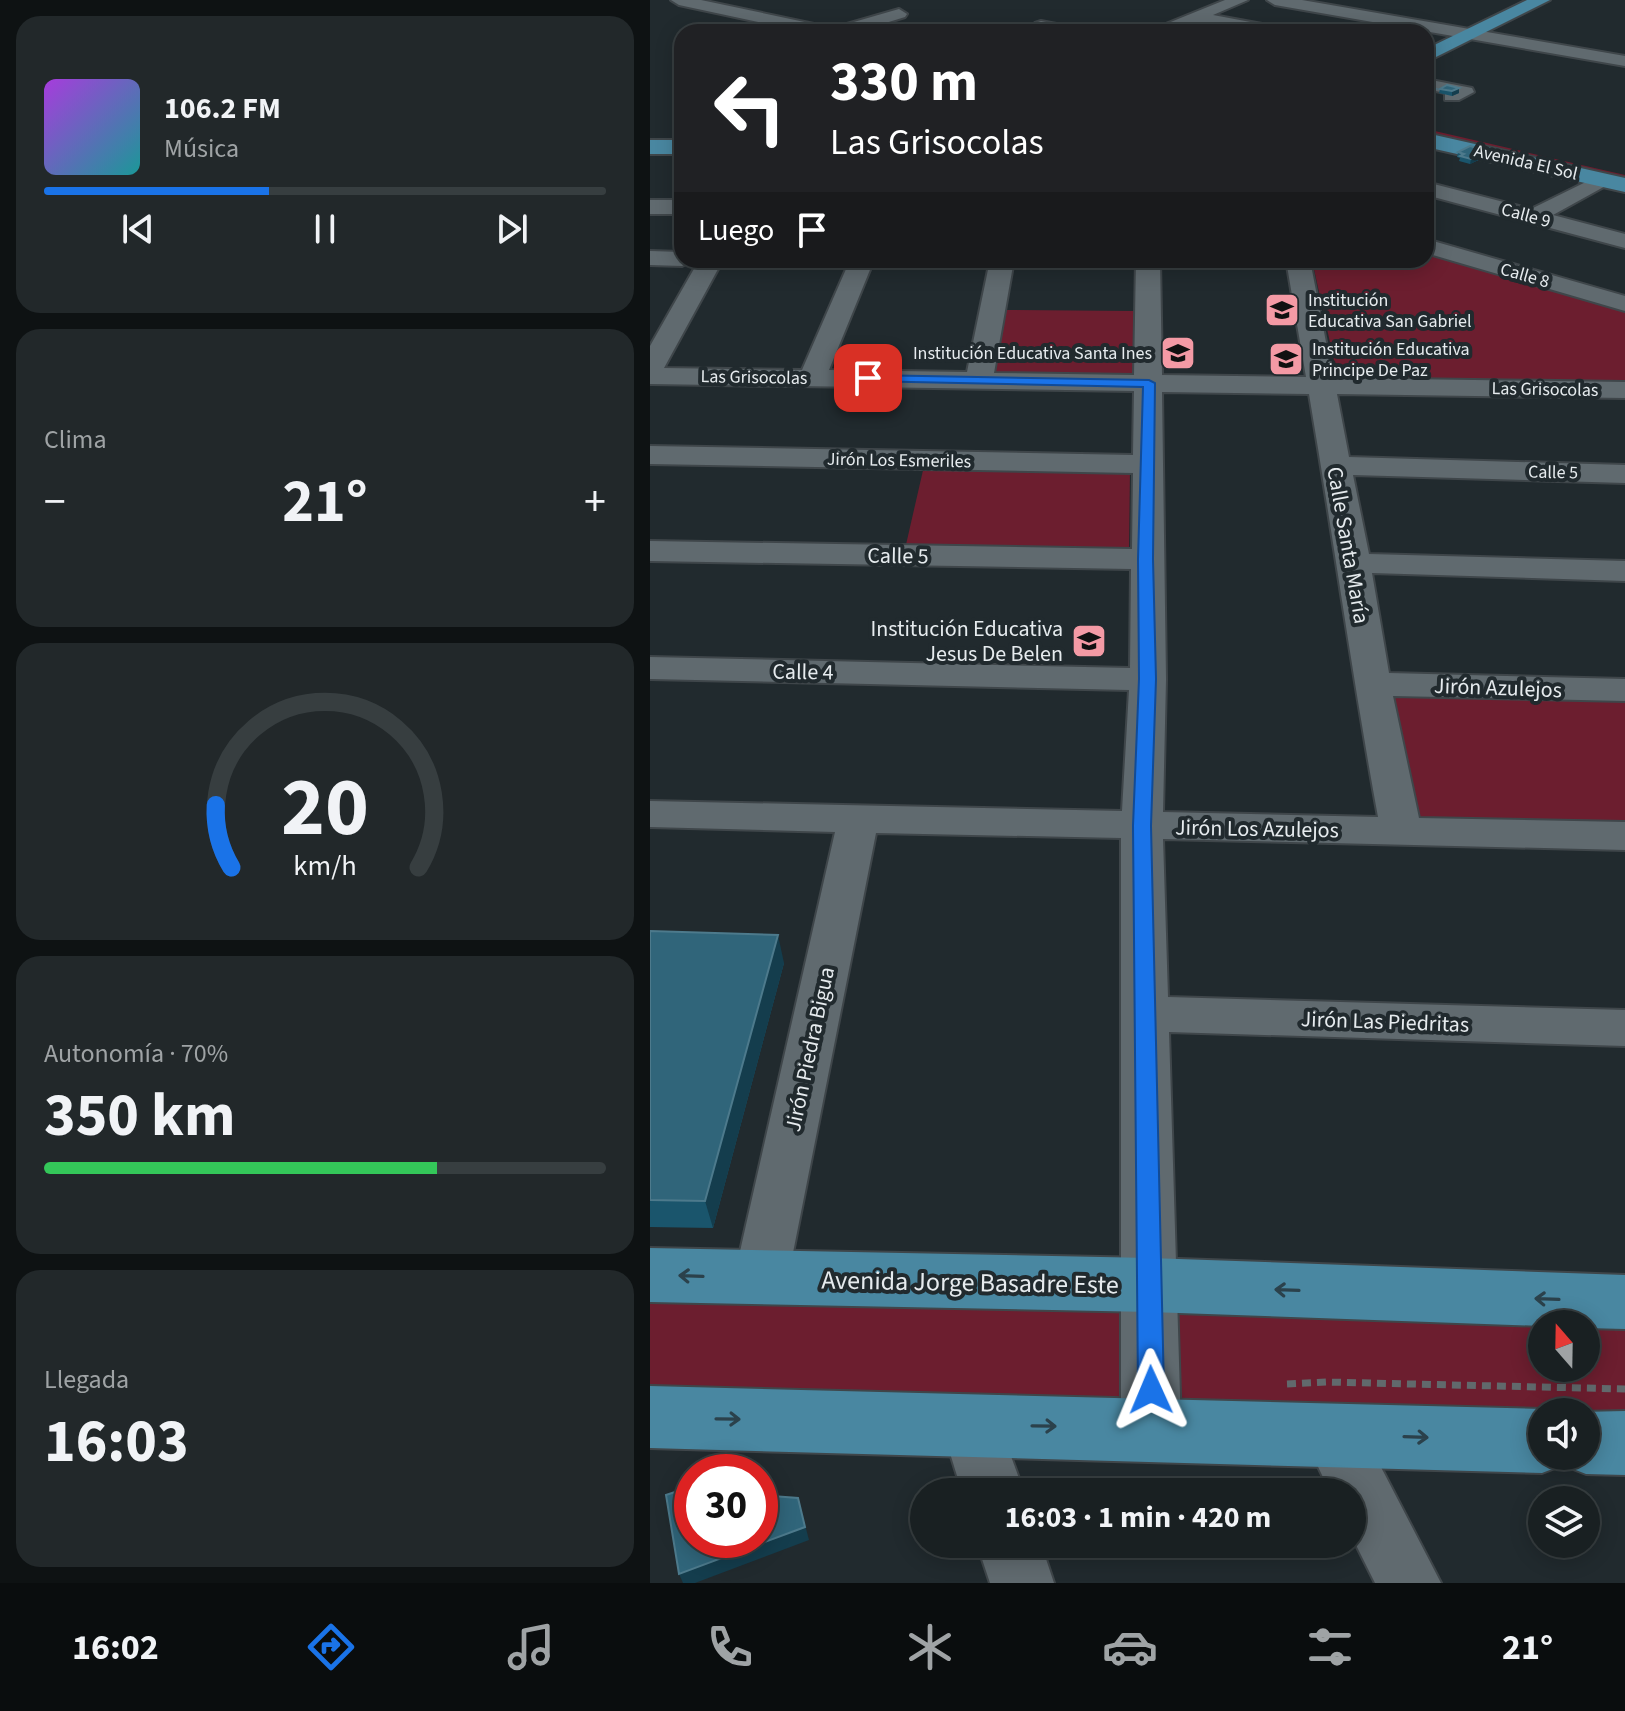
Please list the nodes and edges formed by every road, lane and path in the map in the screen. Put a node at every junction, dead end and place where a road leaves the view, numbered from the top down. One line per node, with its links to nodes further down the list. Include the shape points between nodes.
1 (679, 0): 7 (street)
2 (1240, 0): 6 (street)
3 (1275, 0): 11 (street)
4 (1541, 0): 13 (main road)
5 (899, 14): 8 (street)
6 (1195, 17): 9 (street); 10 (street)
7 (791, 24)
8 (865, 24)
9 (1176, 24)
10 (1234, 24)
11 (1414, 24)
12 (1434, 27): 13 (street)
13 (1472, 34): 14 (main road); 15 (street)
14 (1434, 52)
15 (1625, 61)
16 (1434, 128): 22 (main road, Avenida El Sol)
17 (1434, 142): 23 (main road, Avenida El Sol)
18 (650, 147): 19 (main road)
19 (674, 147)
20 (650, 158): 21 (main road)
21 (674, 159)
22 (1625, 171)
23 (1602, 180): 24 (main road, Avenida El Sol); 28 (street)
24 (1625, 185)
25 (1434, 190): 28 (street, Calle 9)
26 (650, 207): 27 (street)
27 (674, 207)
28 (1533, 217): 29 (street, Calle 9)
29 (1625, 241)
30 (1434, 248): 39 (street, Calle 8)
31 (650, 258): 32 (street)
32 (674, 259)
33 (686, 268): 40 (street)
34 (707, 268): 41 (street)
35 (859, 268): 43 (street)
36 (1000, 268): 44 (street)
37 (1148, 268): 45 (street)
38 (1299, 268): 46 (street, Calle Santa María)
39 (1625, 304)
40 (650, 330)
41 (650, 369)
42 (650, 376): 43 (street, Las Grisocolas)
43 (812, 378): 44 (street, Las Grisocolas)
44 (979, 380): 45 (street, Las Grisocolas)
45 (1149, 383): 46 (street, Las Grisocolas); 49 (street)
46 (1321, 386): 47 (street, Las Grisocolas); 50 (street, Calle Santa María)
47 (1625, 390)
48 (650, 455): 49 (street, Jirón Los Esmeriles)
49 (1148, 464): 53 (street)
50 (1336, 466): 51 (street, Calle 5); 54 (street, Calle Santa María)
51 (1625, 474)
52 (650, 551): 53 (street, Calle 5)
53 (1146, 559): 57 (street)
54 (1354, 563): 55 (street); 58 (street, Calle Santa María)
55 (1625, 571)
56 (650, 668): 57 (street, Calle 4)
57 (1148, 679): 62 (street)
58 (1372, 684): 59 (street, Jirón Azulejos); 63 (street, Calle Santa María)
59 (1625, 690)
60 (650, 814): 61 (street, Jirón Los Azulejos)
61 (858, 820): 62 (street, Jirón Los Azulejos); 68 (street, Jirón Piedra Bigua)
62 (1142, 826): 63 (street, Jirón Los Azulejos); 65 (street)
63 (1401, 831): 64 (street, Jirón Los Azulejos)
64 (1625, 836)
65 (1146, 1014): 66 (street, Jirón Las Piedritas); 69 (street)
66 (1625, 1028)
67 (650, 1275): 68 (main road, Avenida Jorge Basadre Este, one-way to 67)
68 (761, 1278): 69 (main road, Avenida Jorge Basadre Este)
69 (1150, 1285): 70 (main road, Avenida Jorge Basadre Este, one-way to 69); 75 (street)
70 (1625, 1302)
71 (1278, 1384): 72 (path)
72 (1625, 1389)
73 (650, 1417): 74 (main road, one-way to 74)
74 (971, 1424): 75 (main road, one-way to 75); 80 (street)
75 (1151, 1428): 76 (main road)
76 (1333, 1435): 77 (main road, one-way to 77); 83 (street)
77 (1528, 1441)
78 (1600, 1442): 79 (main road)
79 (1625, 1443)
80 (988, 1478)
81 (1014, 1558): 82 (street)
82 (1022, 1583)
83 (1409, 1583)

